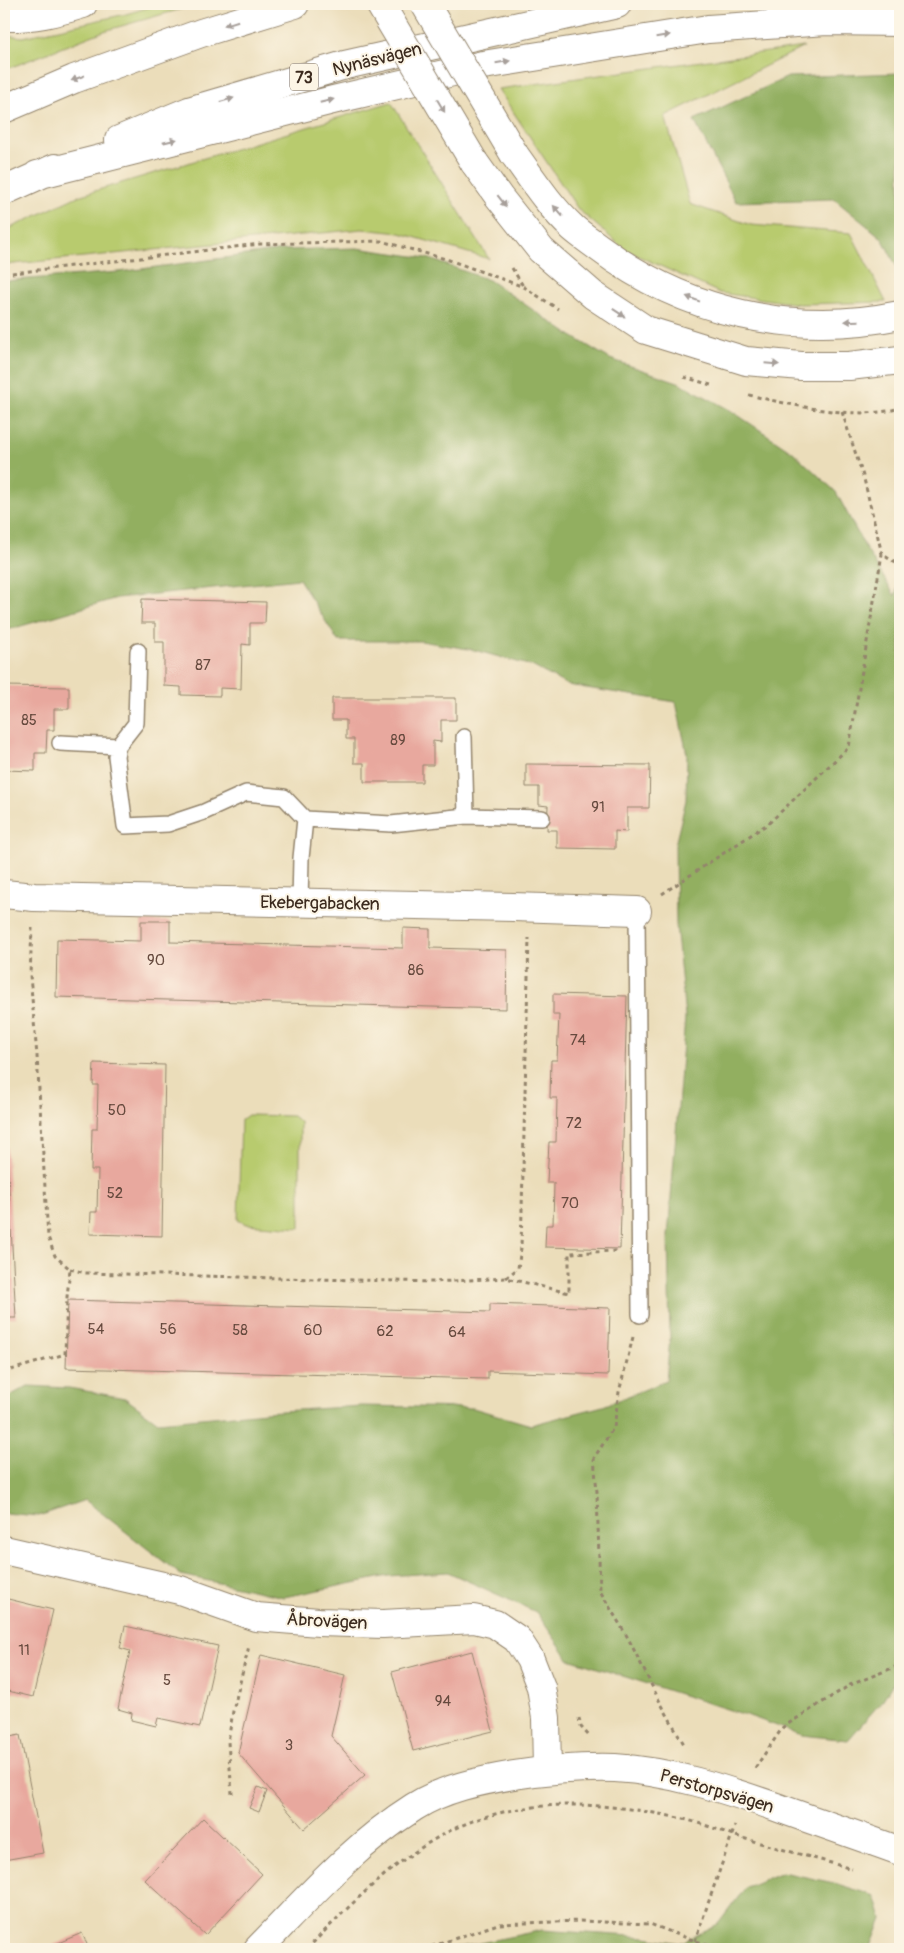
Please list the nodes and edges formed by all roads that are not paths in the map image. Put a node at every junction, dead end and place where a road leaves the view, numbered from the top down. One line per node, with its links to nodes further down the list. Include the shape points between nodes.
1 (83, 4): 6 (main road, via 22,18)
2 (294, 4): 8 (main road, one-way to 8, via 192,36 74,79)
3 (380, 4): 12 (main road, one-way to 12, bridge, via 474,162 499,197 541,250 593,295 646,330 746,361 840,366)
4 (425, 4): 11 (main road, one-way to 4, bridge, via 872,321 797,322 756,318 673,292 622,265 573,228 540,190 514,154)
5 (617, 4): 9 (main road, Nynäsvägen / 73, one-way to 5, via 189,111 345,65)
6 (4, 17)
7 (900, 22): 9 (main road, one-way to 7, via 483,65 708,29 827,21)
8 (4, 109)
9 (38, 175): 10 (main road, Nynäsvägen / 73)
10 (4, 191)
11 (900, 315)
12 (900, 360)
13 (138, 651): 16 (lane, via 136,723)
14 (464, 737): 17 (lane)
15 (60, 743): 16 (lane)
16 (118, 746): 19 (lane, via 116,756 125,826 168,824 246,793 284,797)
17 (466, 816): 18 (lane); 19 (lane, via 391,824)
18 (542, 818)
19 (305, 819): 21 (lane)
20 (4, 894): 21 (main road, Ekebergabacken, via 34,898)
21 (300, 903): 22 (main road, Ekebergabacken)
22 (637, 911): 23 (lane)
23 (640, 1315)
24 (4, 1550): 25 (main road, Åbrovägen, via 180,1590 256,1617 383,1624 474,1618 495,1624 517,1639 530,1659 541,1687 546,1718)
25 (547, 1770): 26 (main road, Perstorpsvägen, via 616,1768 681,1778 745,1796); 27 (main road, Perstorpsvägen, via 478,1782 446,1791 415,1806 361,1846)
26 (900, 1851)
27 (258, 1949)

